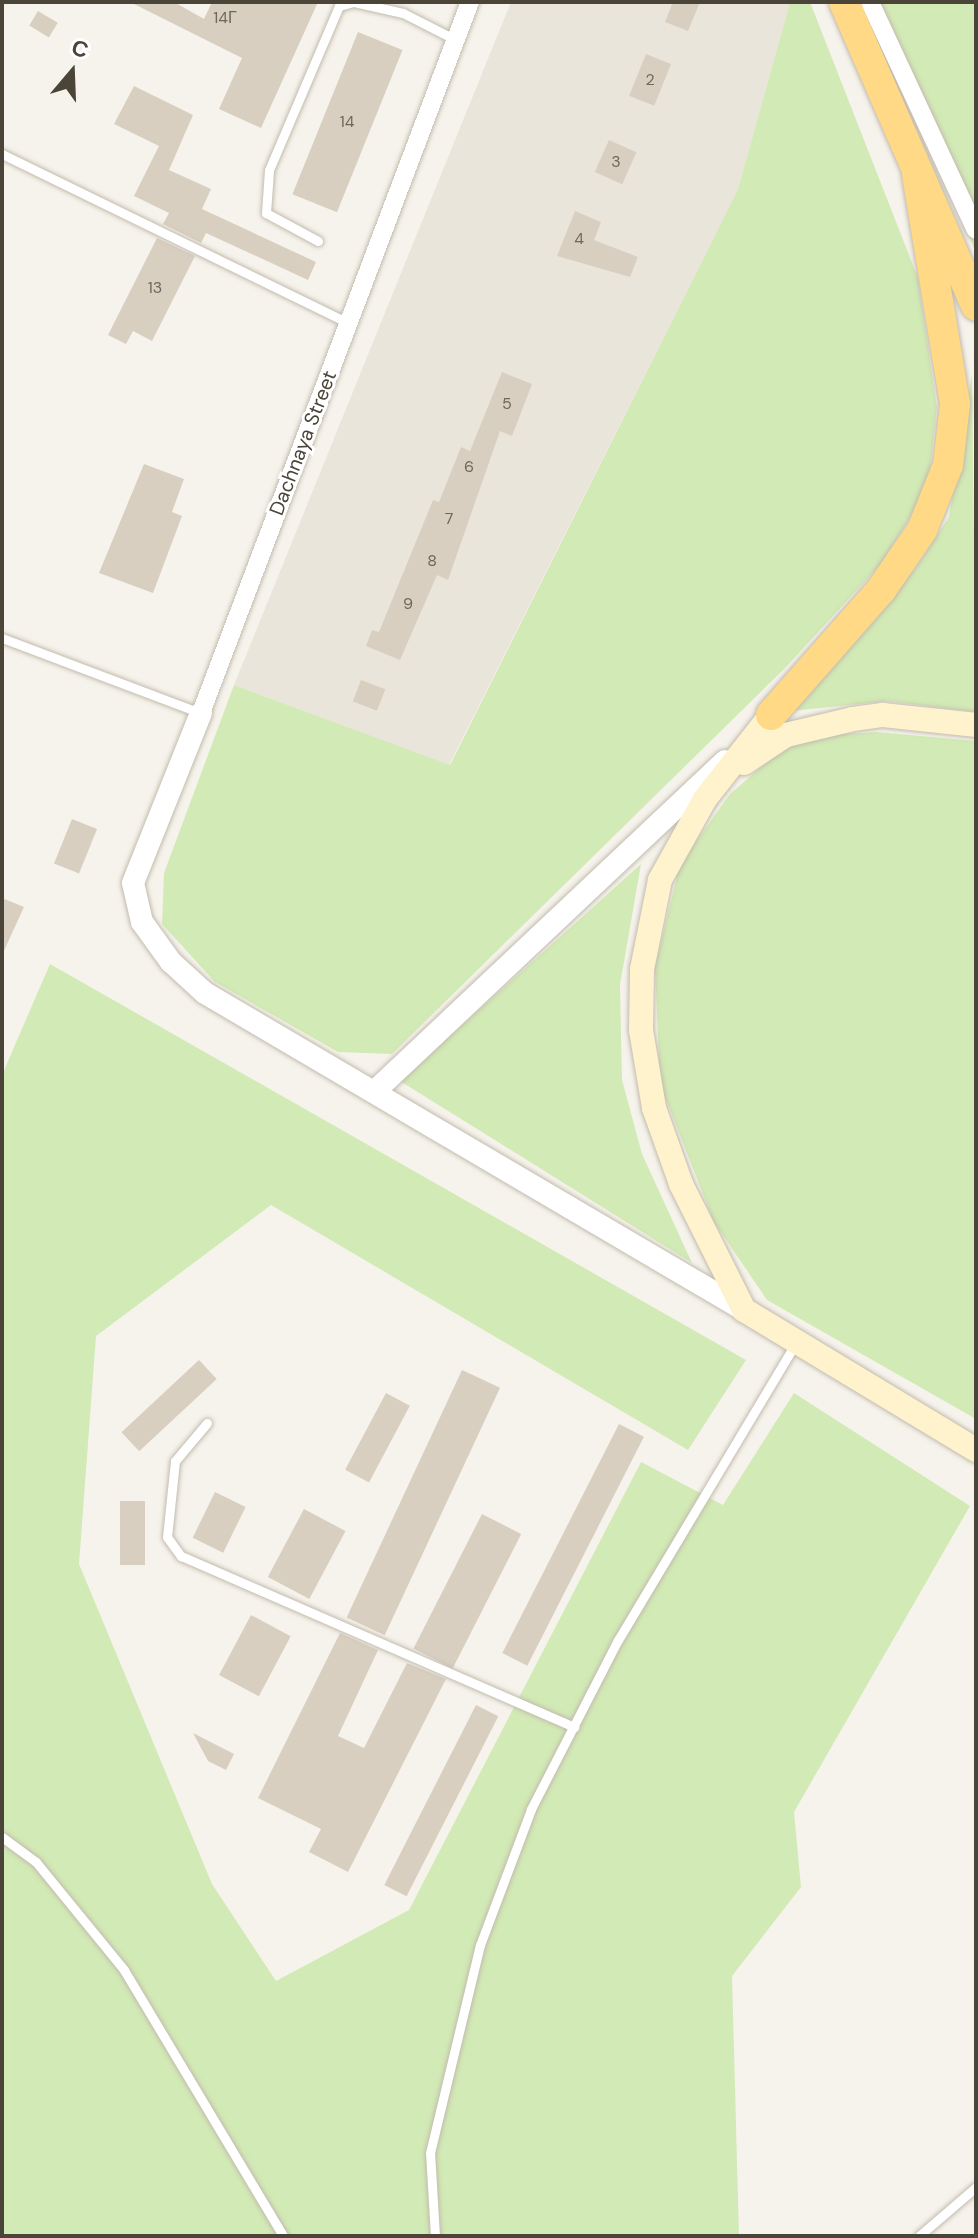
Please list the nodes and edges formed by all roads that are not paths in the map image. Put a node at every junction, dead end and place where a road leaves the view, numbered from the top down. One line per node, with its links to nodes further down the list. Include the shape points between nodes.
1 (354, 2): 5 (lane, via 403,13); 9 (lane, via 339,6 269,170 266,213)
2 (470, 2): 5 (street, Dachnaya Street)
3 (844, 2): 7 (highway)
4 (870, 2): 8 (street)
5 (456, 40): 11 (street, Dachnaya Street)
6 (2, 154): 11 (lane)
7 (917, 175): 10 (highway); 14 (highway, via 955,404 948,465 922,530 881,590)
8 (976, 230)
9 (318, 241)
10 (976, 306)
11 (349, 323): 13 (street, Dachnaya Street)
12 (2, 638): 13 (lane)
13 (201, 713): 19 (street, Dachnaya Street, via 133,883 142,922 205,993)
14 (771, 715): 16 (main road); 18 (street)
15 (976, 725): 16 (main road, via 883,715 813,725)
16 (726, 776): 17 (main road)
17 (705, 799): 18 (street); 20 (main road, via 660,880 642,969 641,1030 654,1108 681,1184)
18 (636, 847): 19 (street)
19 (375, 1091): 20 (street)
20 (744, 1310): 21 (main road)
21 (796, 1343): 23 (main road); 24 (lane)
22 (207, 1423): 24 (lane, via 175,1461 167,1537 181,1556)
23 (976, 1450)
24 (574, 1727): 28 (lane, via 531,1809 480,1945 430,2153)
25 (2, 1837): 27 (lane, via 36,1862 124,1970)
26 (976, 2187): 29 (lane)
27 (283, 2236)
28 (435, 2236)
29 (919, 2236)

